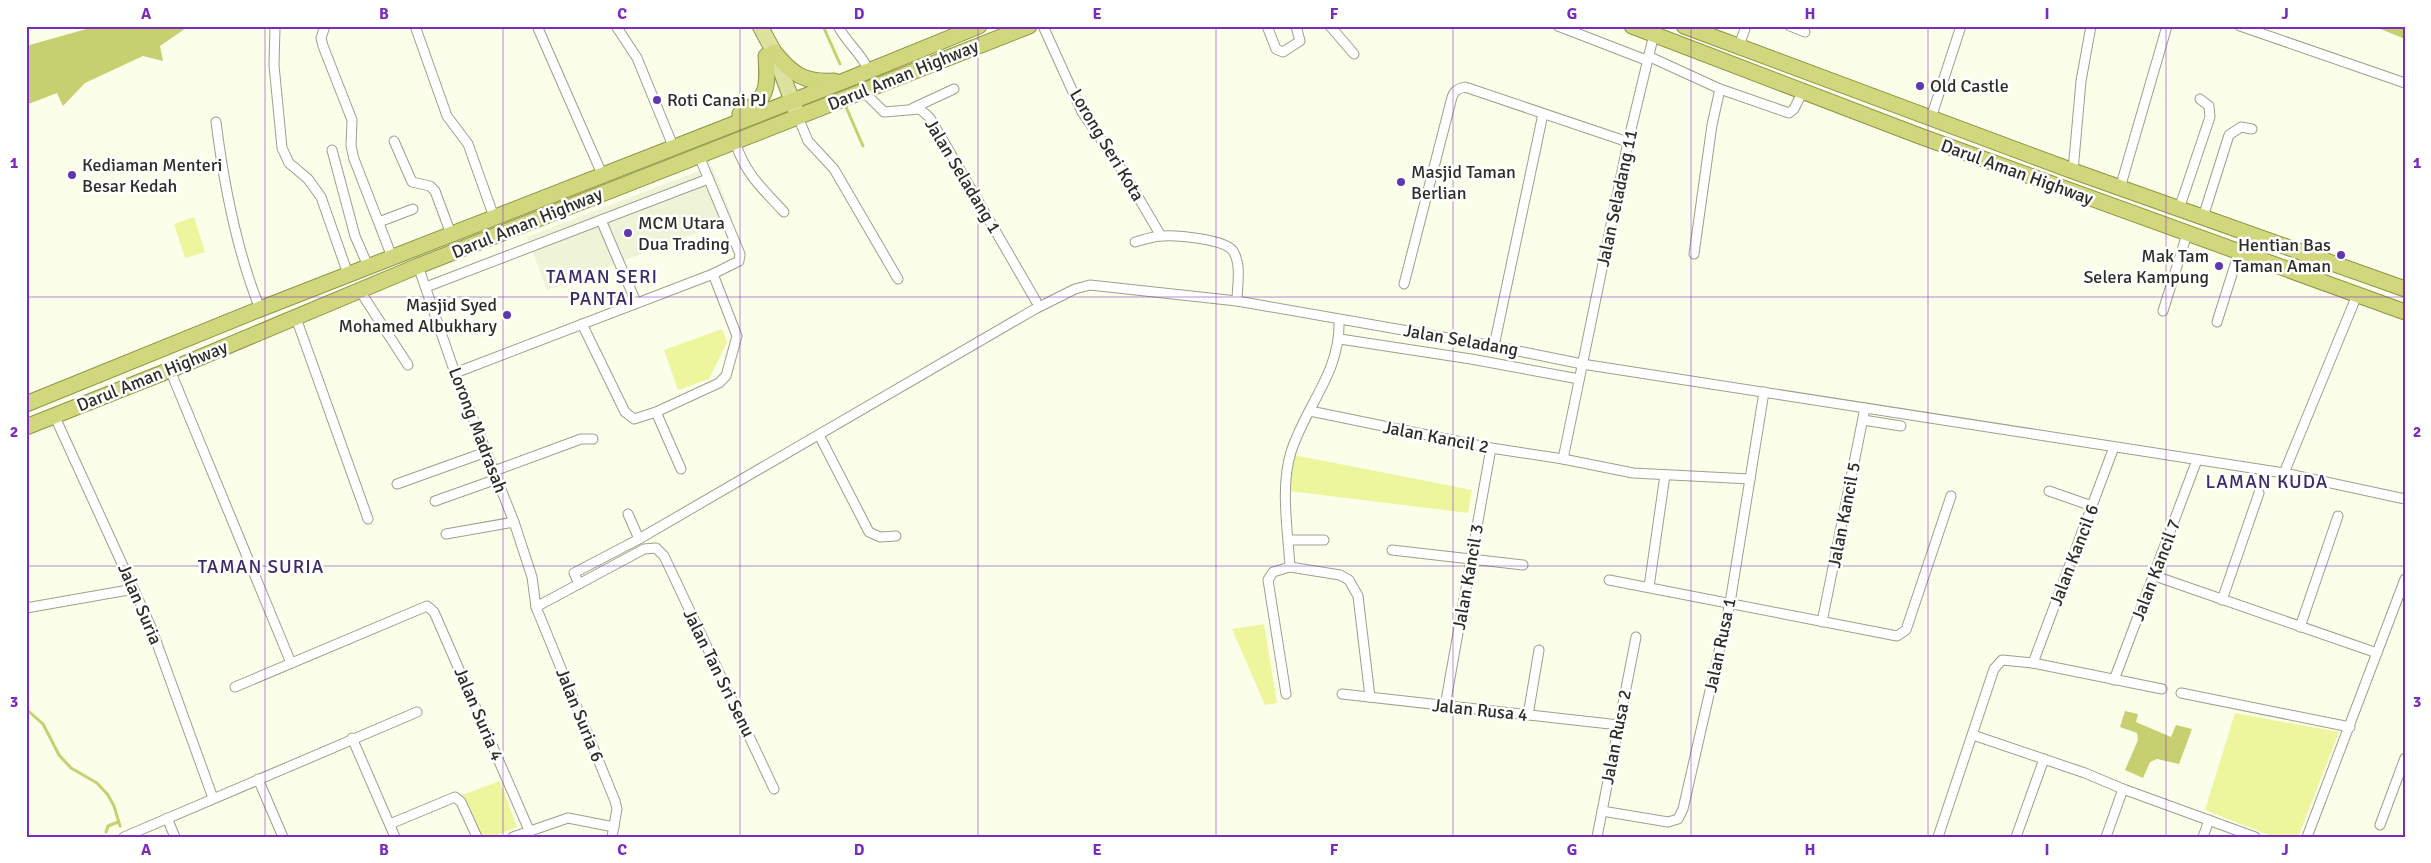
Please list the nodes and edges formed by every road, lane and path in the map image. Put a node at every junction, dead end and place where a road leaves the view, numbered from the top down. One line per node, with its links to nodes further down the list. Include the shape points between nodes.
1 (325, 26): 61 (street, via 321,38 323,46 352,120 352,152)
2 (415, 26): 58 (street, via 448,116 468,144)
3 (537, 26): 52 (street)
4 (616, 26): 48 (street, via 638,58)
5 (838, 26): 29 (street, via 847,42 860,52)
6 (978, 26): 29 (highway, Darul Aman Highway)
7 (1029, 26): 34 (highway, Darul Aman Highway)
8 (1043, 26): 64 (street, Lorong Seri Kota, via 1082,112 1124,173)
9 (1266, 26): 10 (street, via 1276,49 1283,52 1300,41)
10 (1296, 26)
11 (1330, 26): 27 (street)
12 (1558, 26): 28 (street)
13 (1632, 26): 24 (highway, Darul Aman Highway)
14 (1684, 26): 25 (highway, Darul Aman Highway)
15 (1746, 26): 25 (street)
16 (1790, 26): 23 (street)
17 (1961, 26): 40 (street)
18 (2091, 26): 51 (street, via 2080,88)
19 (2167, 26): 54 (street)
20 (2240, 26): 31 (street)
21 (275, 28): 71 (street, via 274,65 282,148 289,163 312,183 321,197)
22 (761, 29): 26 (main road)
23 (1805, 32)
24 (1654, 34): 28 (street, Jalan Seladang 11); 35 (highway, Darul Aman Highway)
25 (1739, 46): 40 (highway, Darul Aman Highway)
26 (770, 54): 30 (highway, via 815,82); 37 (main road); 43 (highway, via 767,88 760,99 753,108)
27 (1354, 54)
28 (1647, 58): 33 (street); 47 (street, Jalan Seladang 11)
29 (869, 71): 30 (highway, Darul Aman Highway)
30 (848, 80): 37 (highway, Darul Aman Highway)
31 (2405, 83)
32 (954, 89): 38 (street)
33 (1720, 89): 35 (street, via 1789,113); 67 (street)
34 (864, 92): 38 (street, Jalan Seladang 1, via 884,112); 41 (highway, Darul Aman Highway)
35 (1802, 93): 63 (highway, Darul Aman Highway)
36 (2200, 98): 56 (street, via 2209,106 2210,117)
37 (787, 103): 41 (main road); 43 (highway, Darul Aman Highway)
38 (912, 108): 79 (street, Jalan Seladang 1, via 920,109 930,118)
39 (1543, 114): 47 (street); 74 (street, via 1465,88 1453,93); 90 (street)
40 (1931, 118): 51 (highway, Darul Aman Highway)
41 (793, 119): 46 (highway, Darul Aman Highway); 73 (street, via 839,177)
42 (216, 122): 82 (street, via 221,164 242,260)
43 (716, 130): 48 (highway, Darul Aman Highway)
44 (2252, 130): 59 (street, via 2241,127 2229,135)
45 (394, 141): 62 (street, via 412,182 430,186 434,191)
46 (735, 142): 50 (highway, Darul Aman Highway); 57 (street, via 748,173)
47 (1628, 142): 92 (street, Jalan Seladang 11)
48 (673, 146): 52 (highway, Darul Aman Highway)
49 (332, 150): 69 (street, via 355,236)
50 (699, 156): 53 (street); 70 (highway, Darul Aman Highway)
51 (2073, 171): 54 (highway, Darul Aman Highway)
52 (602, 174): 58 (highway, Darul Aman Highway)
53 (708, 179): 60 (street); 72 (street, via 740,254 739,261)
54 (2120, 188): 56 (highway, Darul Aman Highway)
55 (413, 209): 61 (street)
56 (2179, 209): 59 (highway, Darul Aman Highway)
57 (784, 212)
58 (494, 217): 62 (highway, Darul Aman Highway)
59 (2202, 217): 76 (highway, Darul Aman Highway)
60 (601, 220): 75 (street); 81 (street)
61 (379, 222): 68 (street)
62 (451, 234): 68 (highway, Darul Aman Highway)
63 (2187, 234): 66 (highway, Darul Aman Highway); 83 (street)
64 (1161, 236): 65 (street); 80 (street, via 1212,241 1232,249 1238,269)
65 (1135, 242)
66 (2239, 252): 78 (highway, Darul Aman Highway); 87 (street)
67 (1694, 254)
68 (392, 257): 69 (highway, Darul Aman Highway)
69 (368, 266): 71 (highway, Darul Aman Highway)
70 (418, 266): 75 (street, Lorong Madrasah); 77 (highway, Darul Aman Highway)
71 (348, 274): 82 (highway, Darul Aman Highway)
72 (713, 274): 81 (street); 100 (street, via 737,336 729,372 720,383)
73 (898, 280)
74 (1404, 284)
75 (426, 287): 94 (street, Lorong Madrasah)
76 (2405, 289)
77 (360, 291): 85 (highway, Darul Aman Highway); 91 (street)
78 (2357, 296): 84 (highway, Darul Aman Highway); 113 (street)
79 (1036, 301)
80 (1236, 301): 86 (street, Jalan Seladang); 105 (street, Jalan Seladang, via 1098,285 1082,286 1035,309)
81 (636, 302): 88 (street)
82 (260, 309): 97 (highway, Darul Aman Highway)
83 (2163, 311)
84 (2405, 312)
85 (296, 318): 93 (highway, Darul Aman Highway); 126 (street)
86 (1339, 320): 89 (street); 90 (street, Jalan Seladang)
87 (2217, 322)
88 (582, 324): 94 (street); 100 (street, via 625,412 634,419)
89 (1340, 339): 95 (street); 99 (street, via 1335,359)
90 (1494, 346): 92 (street, Jalan Seladang)
91 (408, 364)
92 (1582, 364): 95 (street); 96 (street, Jalan Seladang)
93 (170, 370): 101 (highway, Darul Aman Highway); 153 (street)
94 (455, 373): 109 (street, Lorong Madrasah)
95 (1579, 379): 110 (street)
96 (1764, 392): 98 (street, Jalan Seladang); 116 (street, Jalan Rusa 1)
97 (26, 404)
98 (1865, 408): 102 (street, Jalan Kancil 5); 107 (street, Jalan Seladang)
99 (1310, 411): 108 (street, Jalan Kancil 2); 131 (street, via 1295,442 1289,464 1286,496)
100 (656, 412): 112 (street)
101 (54, 415): 104 (highway, Darul Aman Highway); 142 (street, Jalan Suria)
102 (1863, 420): 103 (street); 148 (street, Jalan Kancil 5)
103 (1901, 426)
104 (26, 427)
105 (819, 436): 129 (street, via 869,532 880,537); 130 (street, Jalan Seladang)
106 (593, 439): 114 (street, via 581,439)
107 (2114, 447): 111 (street, Jalan Seladang); 123 (street, Jalan Kancil 6)
108 (1491, 448): 110 (street, Jalan Kancil 2); 134 (street, Jalan Kancil 3)
109 (486, 452): 114 (street, Lorong Madrasah); 117 (street)
110 (1563, 458): 115 (street, Jalan Kancil 2, via 1609,469)
111 (2197, 460): 113 (street, Jalan Seladang); 137 (street, Jalan Kancil 7)
112 (681, 469)
113 (2284, 473): 121 (street, Jalan Seladang)
114 (495, 475): 122 (street); 127 (street, Lorong Madrasah)
115 (1665, 475): 116 (street, Jalan Kancil 2); 141 (street)
116 (1750, 480): 145 (street, Jalan Rusa 1)
117 (397, 484)
118 (2049, 491): 123 (street)
119 (2258, 493): 144 (street)
120 (1951, 496): 148 (street, via 1902,634 1891,636)
121 (2405, 499)
122 (435, 501)
123 (2092, 506): 154 (street, Jalan Kancil 6)
124 (628, 514): 130 (street)
125 (2338, 516): 149 (street)
126 (368, 519)
127 (514, 522): 128 (street); 143 (street, Lorong Madrasah, via 532,576)
128 (446, 534)
129 (896, 536)
130 (639, 539): 140 (street, Jalan Seladang, via 574,572)
131 (1289, 540): 132 (street); 136 (street)
132 (1324, 540)
133 (1392, 550): 134 (street)
134 (1471, 559): 135 (street); 162 (street, Jalan Kancil 3)
135 (1523, 565)
136 (1290, 567): 159 (street, via 1273,572 1268,580); 161 (street, via 1340,576 1354,586 1358,596)
137 (2155, 576): 144 (street); 155 (street, Jalan Kancil 7)
138 (2405, 579): 152 (street)
139 (1609, 580): 141 (street)
140 (579, 584): 146 (street); 172 (street, Jalan Tan Sri Senu, via 644,549 656,548 664,556)
141 (1649, 587): 145 (street)
142 (134, 589): 147 (street); 174 (street, Jalan Suria)
143 (533, 594): 146 (street, Jalan Suria 6)
144 (2222, 600): 149 (street)
145 (1730, 603): 148 (street); 175 (street, Jalan Rusa 1, via 1678,819 1668,822)
146 (536, 607): 180 (street, Jalan Suria 6, via 615,801)
147 (26, 608)
148 (1822, 622)
149 (2300, 627): 152 (street)
150 (1636, 637): 165 (street, Jalan Rusa 2)
151 (1539, 650): 164 (street)
152 (2377, 653): 166 (street)
153 (291, 663): 156 (street); 181 (street, Jalan Suria 4, via 428,606 434,612)
154 (2033, 663): 155 (street); 167 (street, via 2002,660 1997,663)
155 (2114, 680): 157 (street)
156 (235, 687)
157 (2162, 690)
158 (2181, 693): 166 (street)
159 (1286, 694)
160 (1342, 694): 161 (street, Jalan Rusa 4)
161 (1370, 698): 162 (street, Jalan Rusa 4)
162 (1445, 706): 164 (street, Jalan Rusa 4)
163 (417, 712): 168 (street)
164 (1528, 715): 165 (street, Jalan Rusa 4)
165 (1618, 725): 175 (street, Jalan Rusa 2)
166 (2350, 727): 195 (street)
167 (1973, 735): 170 (street); 190 (street)
168 (352, 738): 171 (street); 178 (street)
169 (2405, 758): 179 (street)
170 (2044, 759): 173 (street); 191 (street)
171 (258, 779): 174 (street); 184 (street)
172 (774, 789)
173 (2123, 789): 177 (street); 192 (street)
174 (213, 798): 176 (street)
175 (1602, 811): 189 (street, Jalan Rusa 2)
176 (168, 818): 182 (street); 183 (street)
177 (2209, 820): 193 (street); 194 (street)
178 (390, 824): 185 (street); 186 (street, via 455,797 461,802)
179 (2380, 826)
180 (614, 827): 181 (street, via 568,818); 188 (street, Jalan Suria 6)
181 (529, 830): 187 (street)
182 (124, 837)
183 (176, 837)
184 (283, 837)
185 (395, 837)
186 (477, 837)
187 (514, 837)
188 (612, 837)
189 (1597, 837)
190 (1938, 837)
191 (2016, 837)
192 (2106, 837)
193 (2203, 837)
194 (2255, 837)
195 (2307, 837)

